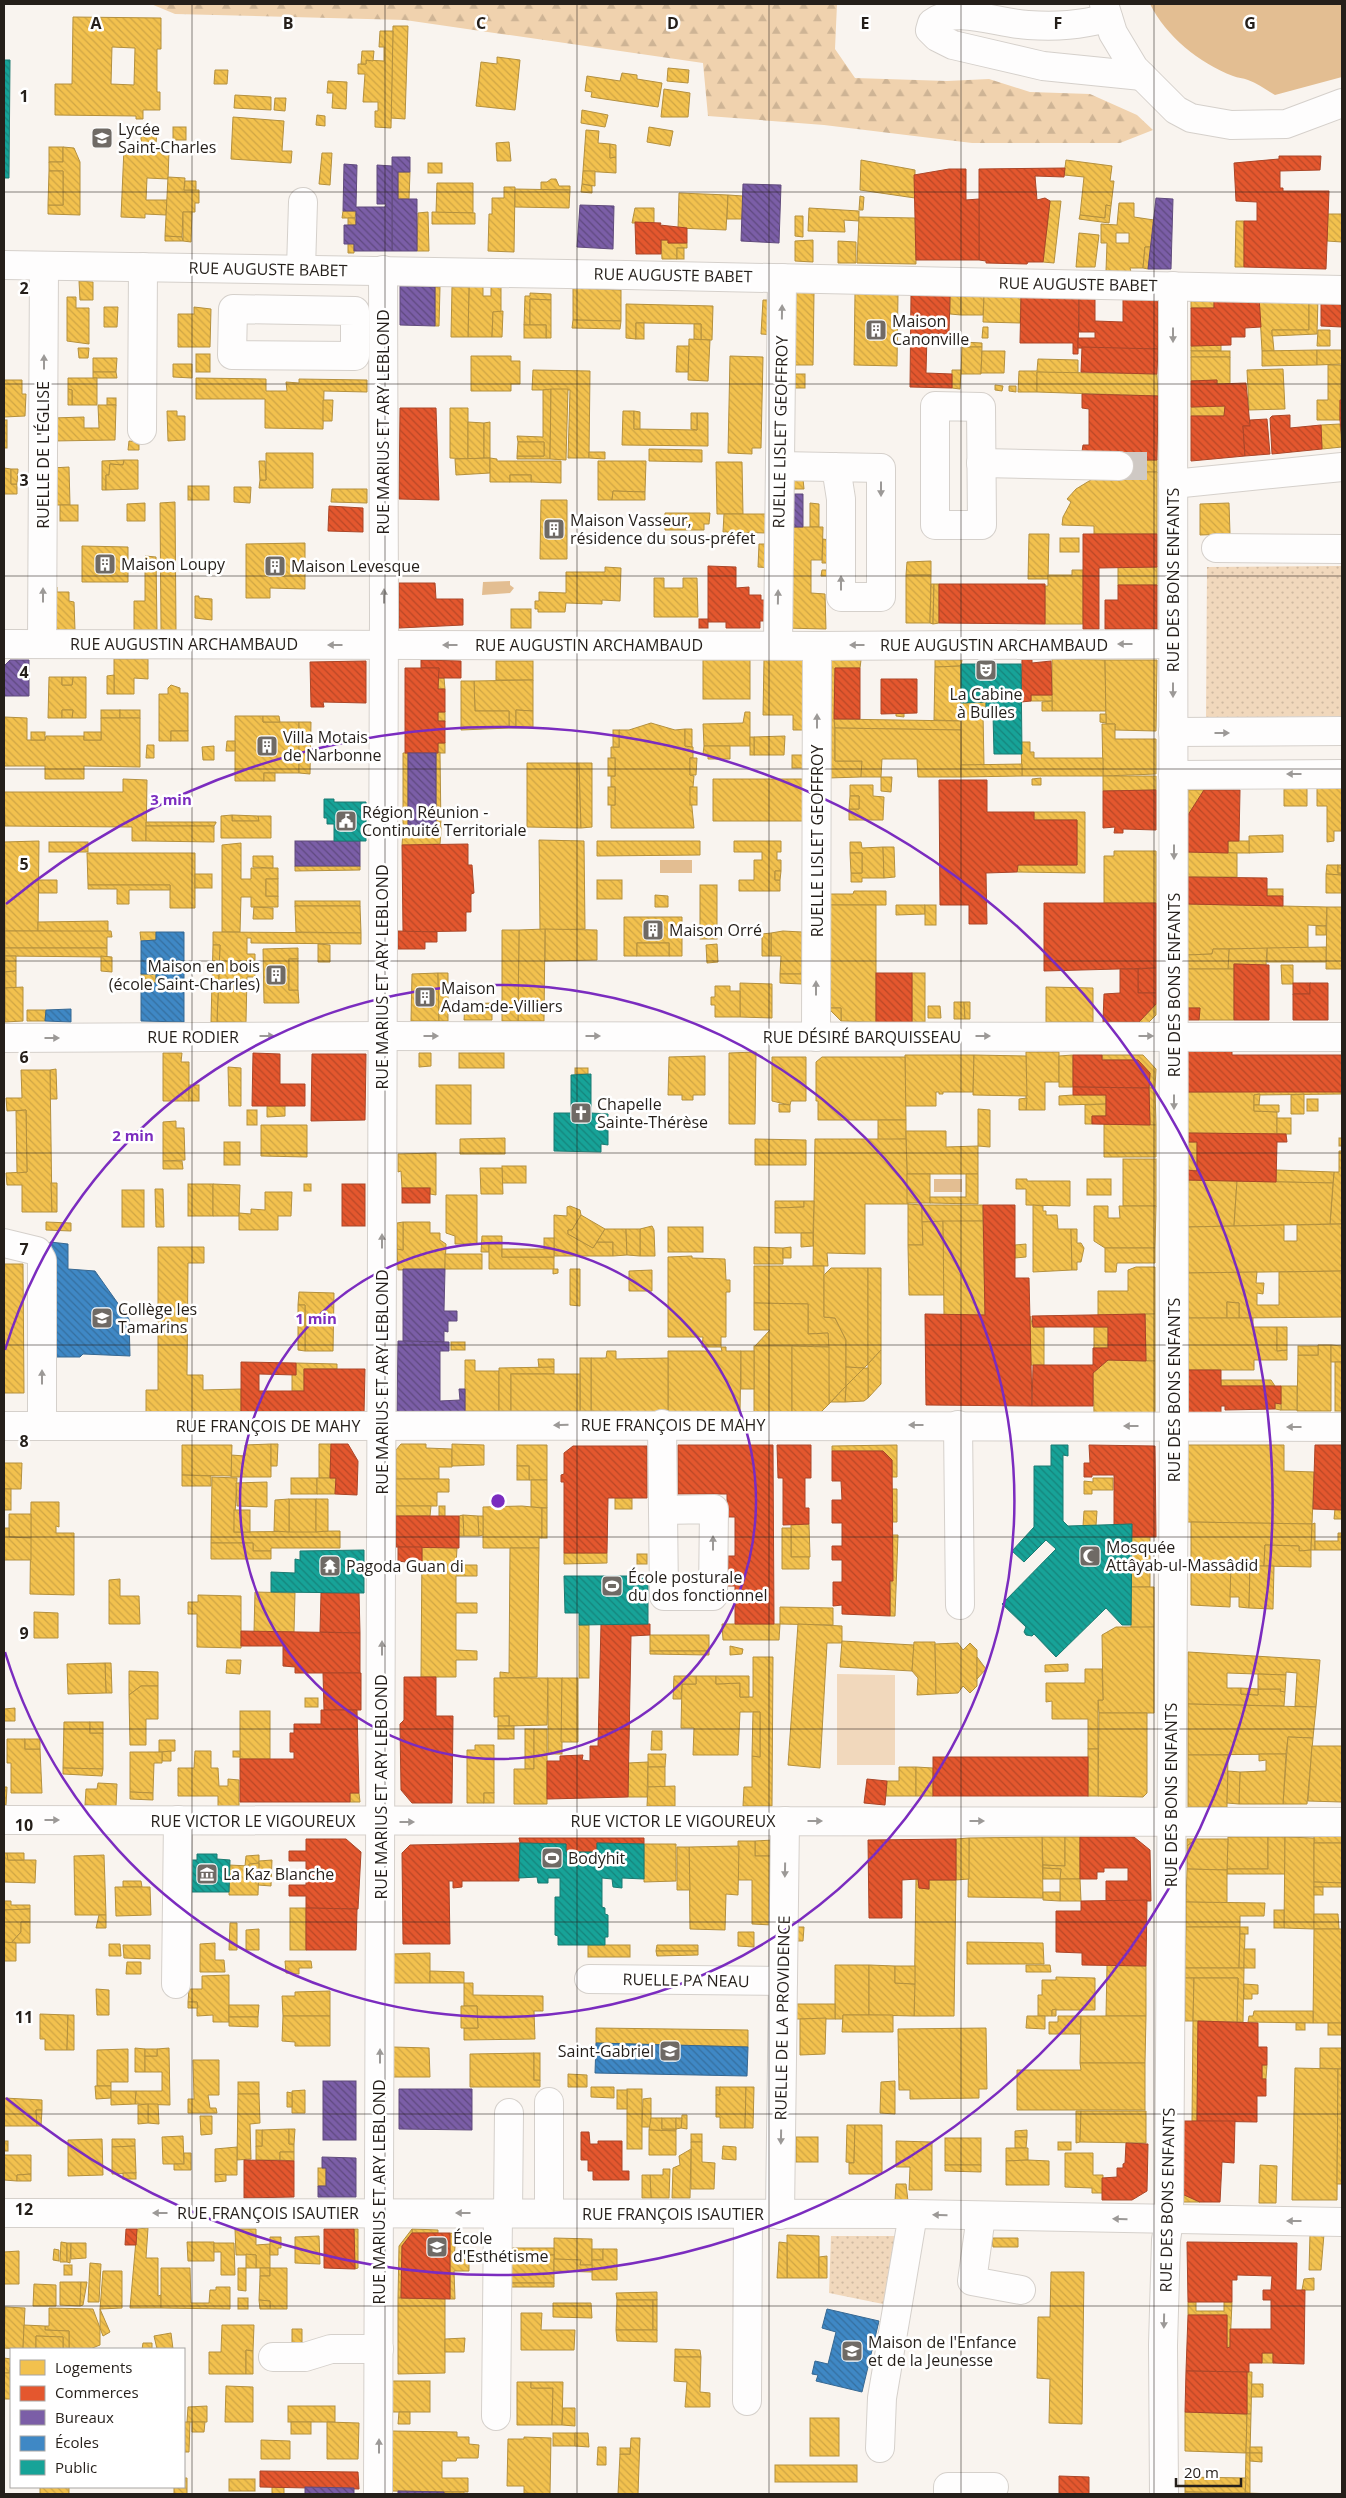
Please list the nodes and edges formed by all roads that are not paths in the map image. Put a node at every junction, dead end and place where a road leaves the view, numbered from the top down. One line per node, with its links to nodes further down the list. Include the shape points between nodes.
1 (1106, 11): 2 (street, via 1112,33); 2 (street, via 1074,26 1026,25 954,14 940,16 930,30 953,45 1043,66)
2 (1142, 76): 3 (street, via 1176,110 1210,123 1286,124)
3 (1342, 103)
4 (303, 202): 8 (street)
5 (4, 265): 6 (street, RUE AUGUSTE BABET)
6 (44, 266): 7 (street, RUE AUGUSTE BABET); 26 (street, RUELLE DE L'ÉGLISE, one-way to 6)
7 (143, 267): 8 (street, RUE AUGUSTE BABET); 16 (street)
8 (290, 269): 9 (street, RUE AUGUSTE BABET); 13 (street)
9 (383, 270): 10 (street, RUE AUGUSTE BABET); 15 (street, RUE MARIUS ET ARY LEBLOND)
10 (782, 278): 11 (street, RUE AUGUSTE BABET); 18 (street, RUELLE LISLET GEOFFROY, one-way to 10)
11 (1173, 286): 12 (street, RUE AUGUSTE BABET); 22 (street, RUE DES BONS ENFANTS, one-way to 22)
12 (1342, 290)
13 (277, 310): 14 (street, via 355,311); 14 (street, via 233,309 232,355)
14 (355, 356): 15 (street)
15 (383, 356): 28 (street, RUE MARIUS ET ARY LEBLOND, one-way to 15)
16 (142, 430)
17 (981, 463): 19 (street)
18 (780, 466): 20 (street); 29 (street, RUELLE LISLET GEOFFROY, one-way to 18)
19 (1119, 466)
20 (836, 467)
21 (1342, 467): 22 (street)
22 (1168, 473): 27 (street, RUE DES BONS ENFANTS)
23 (1216, 548): 24 (street)
24 (1342, 549)
25 (4, 644): 26 (street, RUE AUGUSTIN ARCHAMBAUD)
26 (42, 644): 28 (street, RUE AUGUSTIN ARCHAMBAUD, one-way to 26)
27 (1173, 644): 30 (street, RUE AUGUSTIN ARCHAMBAUD, one-way to 30); 32 (street, RUE DES BONS ENFANTS, one-way to 32)
28 (384, 645): 29 (street, RUE AUGUSTIN ARCHAMBAUD, one-way to 28); 35 (street, RUE MARIUS ET ARY LEBLOND)
29 (778, 646): 30 (street, RUE AUGUSTIN ARCHAMBAUD)
30 (817, 646): 37 (street, RUELLE LISLET GEOFFROY, one-way to 30)
31 (1342, 731): 32 (street, one-way to 31)
32 (1173, 732): 34 (street, RUE DES BONS ENFANTS)
33 (1342, 774): 34 (street, one-way to 34)
34 (1174, 775): 36 (street, RUE DES BONS ENFANTS, one-way to 36)
35 (382, 1036): 37 (street, RUE DÉSIRÉ BARQUISSEAU, one-way to 37); 39 (street, RUE RODIER, one-way to 35); 46 (street, RUE MARIUS ET ARY LEBLOND, one-way to 35)
36 (1174, 1036): 37 (street, RUE DÉSIRÉ BARQUISSEAU, one-way to 36); 38 (street, RUE DÉSIRÉ BARQUISSEAU); 45 (street, RUE DES BONS ENFANTS, one-way to 45)
37 (816, 1037)
38 (1342, 1037)
39 (4, 1038)
40 (4, 1243): 44 (street, one-way to 40, via 42,1260 37,1251)
41 (662, 1424): 42 (street, RUE FRANÇOIS DE MAHY, one-way to 41); 46 (street, RUE FRANÇOIS DE MAHY, one-way to 46); 48 (street)
42 (958, 1425): 45 (street, RUE FRANÇOIS DE MAHY, one-way to 42); 49 (street)
43 (4, 1426): 44 (street, RUE FRANÇOIS DE MAHY)
44 (42, 1426): 46 (street, RUE FRANÇOIS DE MAHY)
45 (1174, 1426): 47 (street, RUE FRANÇOIS DE MAHY, one-way to 45); 53 (street, RUE DES BONS ENFANTS)
46 (382, 1427): 54 (street, RUE MARIUS ET ARY LEBLOND, one-way to 46)
47 (1342, 1427)
48 (663, 1510)
49 (960, 1605)
50 (4, 1820): 51 (street, RUE VICTOR LE VIGOUREUX, one-way to 51)
51 (173, 1820): 54 (street, RUE VICTOR LE VIGOUREUX); 58 (street)
52 (785, 1821): 53 (street, RUE VICTOR LE VIGOUREUX, one-way to 53); 54 (street, RUE VICTOR LE VIGOUREUX, one-way to 52); 57 (street, RUELLE DE LA PROVIDENCE, one-way to 57)
53 (1170, 1821): 55 (street, RUE VICTOR LE VIGOUREUX); 69 (street, RUE DES BONS ENFANTS)
54 (380, 1822): 62 (street, RUE MARIUS ET ARY LEBLOND, one-way to 54)
55 (1342, 1822)
56 (590, 1979): 57 (street, RUELLE PA NEAU)
57 (783, 1981): 67 (street, RUELLE DE LA PROVIDENCE, one-way to 67)
58 (170, 1984)
59 (549, 2102): 64 (street)
60 (509, 2113): 63 (street)
61 (4, 2213): 62 (street, RUE FRANÇOIS ISAUTIER, one-way to 61)
62 (379, 2213): 63 (street, RUE FRANÇOIS ISAUTIER, one-way to 62); 72 (street, RUE MARIUS ET ARY LEBLOND)
63 (503, 2213): 64 (street, RUE FRANÇOIS ISAUTIER); 75 (street)
64 (549, 2214): 65 (street, RUE FRANÇOIS ISAUTIER)
65 (748, 2214): 67 (street, RUE FRANÇOIS ISAUTIER); 74 (street)
66 (913, 2214): 67 (street, RUE FRANÇOIS ISAUTIER); 68 (street, RUE FRANÇOIS ISAUTIER, one-way to 66); 76 (street, via 882,2398)
67 (780, 2215)
68 (982, 2216): 69 (street, RUE FRANÇOIS ISAUTIER, one-way to 68); 71 (street, via 972,2281)
69 (1169, 2220): 70 (street, RUE FRANÇOIS ISAUTIER, one-way to 69); 80 (street, RUE DES BONS ENFANTS, one-way to 80, via 1163,2345)
70 (1342, 2222)
71 (1021, 2290)
72 (379, 2348): 73 (street, via 331,2349 305,2357); 78 (street, RUE MARIUS ET ARY LEBLOND, one-way to 72)
73 (273, 2357)
74 (746, 2401)
75 (496, 2416)
76 (880, 2448)
77 (994, 2487): 79 (street, via 948,2487)
78 (378, 2494)
79 (948, 2494)
80 (1164, 2494)

